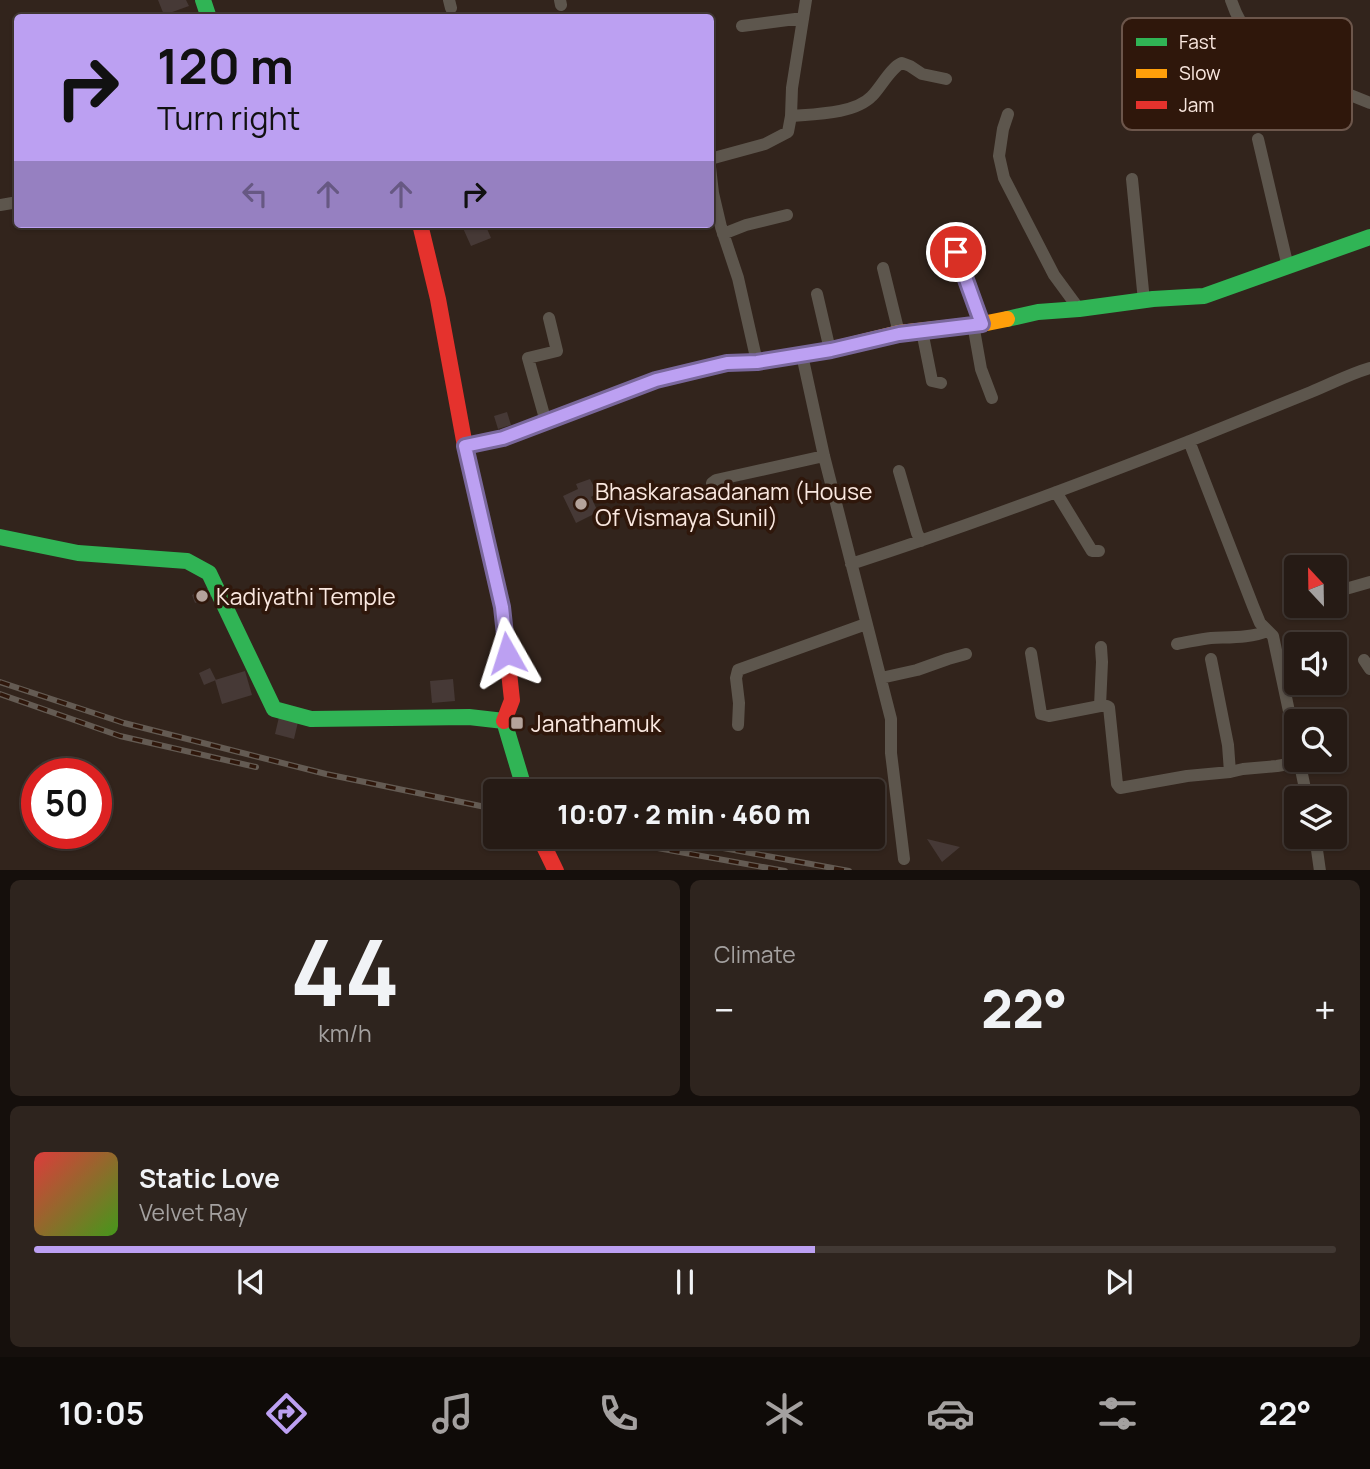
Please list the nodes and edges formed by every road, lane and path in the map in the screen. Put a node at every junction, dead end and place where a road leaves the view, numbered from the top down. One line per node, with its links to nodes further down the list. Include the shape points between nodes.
1 (806, 0): 3 (street)
2 (1231, 0): 4 (street)
3 (803, 18): 5 (street); 10 (street)
4 (1238, 18)
5 (742, 26)
6 (946, 79): 10 (street, via 922,74 902,63 869,100 838,112)
7 (1352, 96): 8 (street)
8 (1370, 103)
9 (1008, 114): 24 (street, via 999,156 1004,178 1054,275)
10 (791, 116): 12 (street, via 788,132 765,144)
11 (1258, 139): 20 (street)
12 (714, 158)
13 (1132, 179): 23 (street)
14 (714, 197): 17 (street)
15 (787, 215): 17 (street)
16 (421, 228): 37 (main road)
17 (723, 234): 31 (street)
18 (1370, 237): 20 (main road)
19 (956, 252): 26 (street)
20 (1288, 267): 23 (main road, via 1204,296)
21 (883, 268): 28 (street)
22 (817, 294): 29 (street)
23 (1144, 301): 24 (main road)
24 (1079, 309): 26 (main road)
25 (549, 318): 35 (street, via 557,351 528,358)
26 (977, 324): 27 (main road); 34 (street, via 981,369)
27 (922, 331): 28 (main road); 33 (street, via 932,381)
28 (899, 334): 29 (main road)
29 (831, 350): 30 (main road)
30 (802, 355): 31 (main road); 38 (street)
31 (757, 362): 35 (main road, via 727,363 656,380)
32 (1370, 368): 36 (street)
33 (941, 383)
34 (992, 398)
35 (546, 422): 37 (main road)
36 (1189, 441): 40 (street); 49 (street, via 1253,606)
37 (465, 446): 58 (main road, via 502,607 512,700)
38 (824, 456): 41 (street, via 716,480 712,483); 45 (street)
39 (899, 471): 43 (street)
40 (1056, 492): 43 (street); 44 (street, via 1091,551)
41 (716, 496)
42 (0, 537): 58 (main road, via 78,553 187,561 209,573 274,709 311,719)
43 (921, 541): 45 (street)
44 (1099, 551)
45 (851, 564): 48 (street)
46 (1370, 582): 47 (street)
47 (1348, 588)
48 (866, 624): 55 (street); 59 (street, via 738,670)
49 (1268, 631): 50 (street); 57 (street, via 1273,636)
50 (1177, 644)
51 (1101, 647): 56 (street)
52 (1031, 653): 56 (street, via 1041,714)
53 (965, 654): 55 (street)
54 (1212, 659): 61 (street)
55 (881, 678): 65 (street, via 891,719)
56 (1100, 706): 61 (street, via 1109,707 1120,788)
57 (1288, 709)
58 (504, 720): 62 (main road)
59 (738, 725)
60 (1284, 763): 61 (street)
61 (1230, 772)
62 (521, 779)
63 (546, 849): 66 (main road)
64 (1317, 849): 67 (street)
65 (904, 859)
66 (556, 870)
67 (1320, 870)

